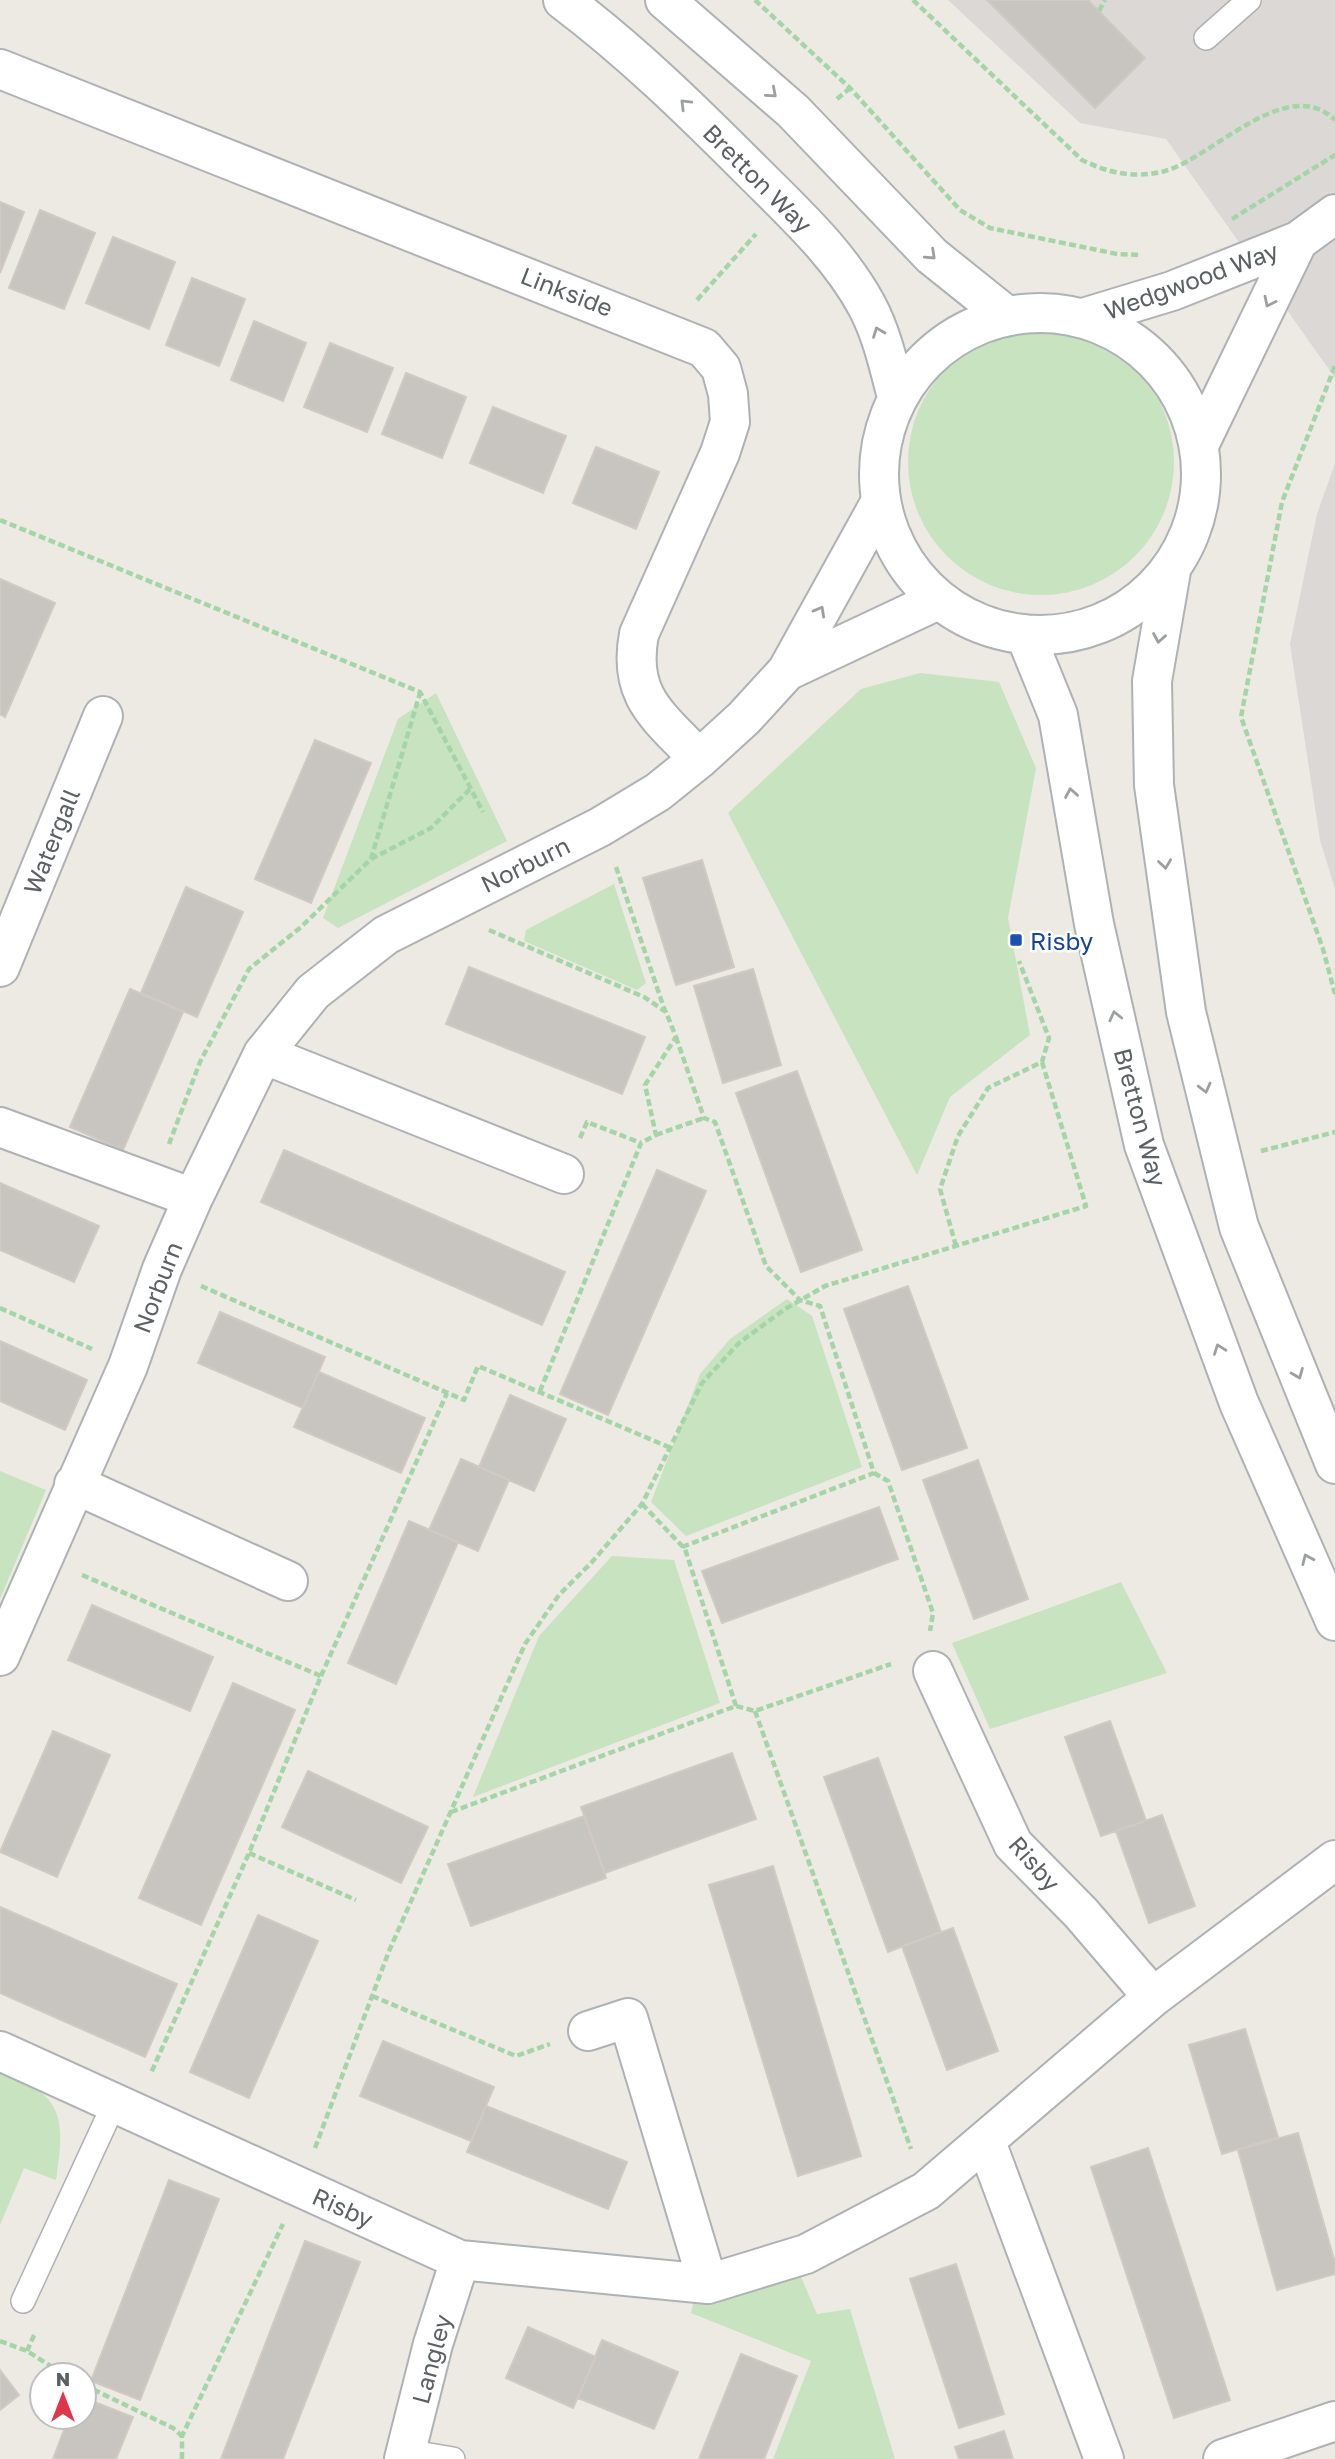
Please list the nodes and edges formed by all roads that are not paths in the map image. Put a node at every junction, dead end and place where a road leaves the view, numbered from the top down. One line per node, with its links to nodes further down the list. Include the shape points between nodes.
1 (563, 0): 10 (street, Bretton Way, one-way to 1, via 868,308 827,248 676,94)
2 (665, 0): 8 (street, one-way to 8, via 793,111 932,256)
3 (1249, 0): 4 (lane)
4 (1206, 38)
5 (0, 69): 18 (street, Linkside, via 704,348 721,369 730,422 639,634 634,660 640,686 653,709)
6 (1335, 214): 7 (street, Wedgwood Way)
7 (1298, 241): 9 (street, Wedgwood Way, via 1172,291); 11 (street, Wedgwood Way, one-way to 11)
8 (1007, 316): 9 (street, via 1045,312); 10 (street, via 963,332 925,360)
9 (1083, 318): 11 (street, via 1124,335 1158,363 1184,398)
10 (897, 397): 12 (street, via 880,448)
11 (1199, 445): 13 (street, via 1203,484 1198,515)
12 (880, 503): 14 (street, via 892,539 911,572); 16 (street, Norburn, one-way to 12)
13 (1171, 571): 15 (street, via 1134,607 1088,629); 24 (street, one-way to 24, via 1152,681 1154,785 1186,1012 1239,1227)
14 (937, 600): 15 (street, via 986,627); 16 (street, Norburn)
15 (1025, 634): 27 (street, Bretton Way, one-way to 15, via 1239,1403 1144,1145 1094,924 1058,715)
16 (787, 671): 18 (street, Norburn)
17 (103, 716): 19 (street, Watergall)
18 (699, 759): 20 (street, Norburn, via 658,792 600,827 386,935 313,992)
19 (0, 967)
20 (263, 1054): 22 (street); 23 (street, Norburn)
21 (0, 1127): 23 (street)
22 (565, 1174)
23 (193, 1199): 25 (street, Norburn, via 128,1366)
24 (1335, 1464)
25 (74, 1484): 26 (street); 28 (street, Norburn)
26 (288, 1581)
27 (1335, 1621)
28 (0, 1656)
29 (930, 1662): 31 (street, Risby, via 1013,1844 1081,1913)
30 (1335, 1860): 31 (street, Risby)
31 (1153, 1997): 35 (street, Risby)
32 (588, 2031): 37 (street, via 628,2018)
33 (0, 2051): 34 (street, Risby)
34 (124, 2108): 36 (street, Risby); 38 (lane)
35 (986, 2142): 37 (street, Risby, via 926,2191 806,2254); 42 (street)
36 (460, 2260): 37 (street, Risby); 40 (street, Langley)
37 (708, 2284)
38 (23, 2301)
39 (1335, 2421): 43 (street)
40 (405, 2455): 41 (lane)
41 (453, 2459)
42 (1104, 2459)
43 (1223, 2459)

